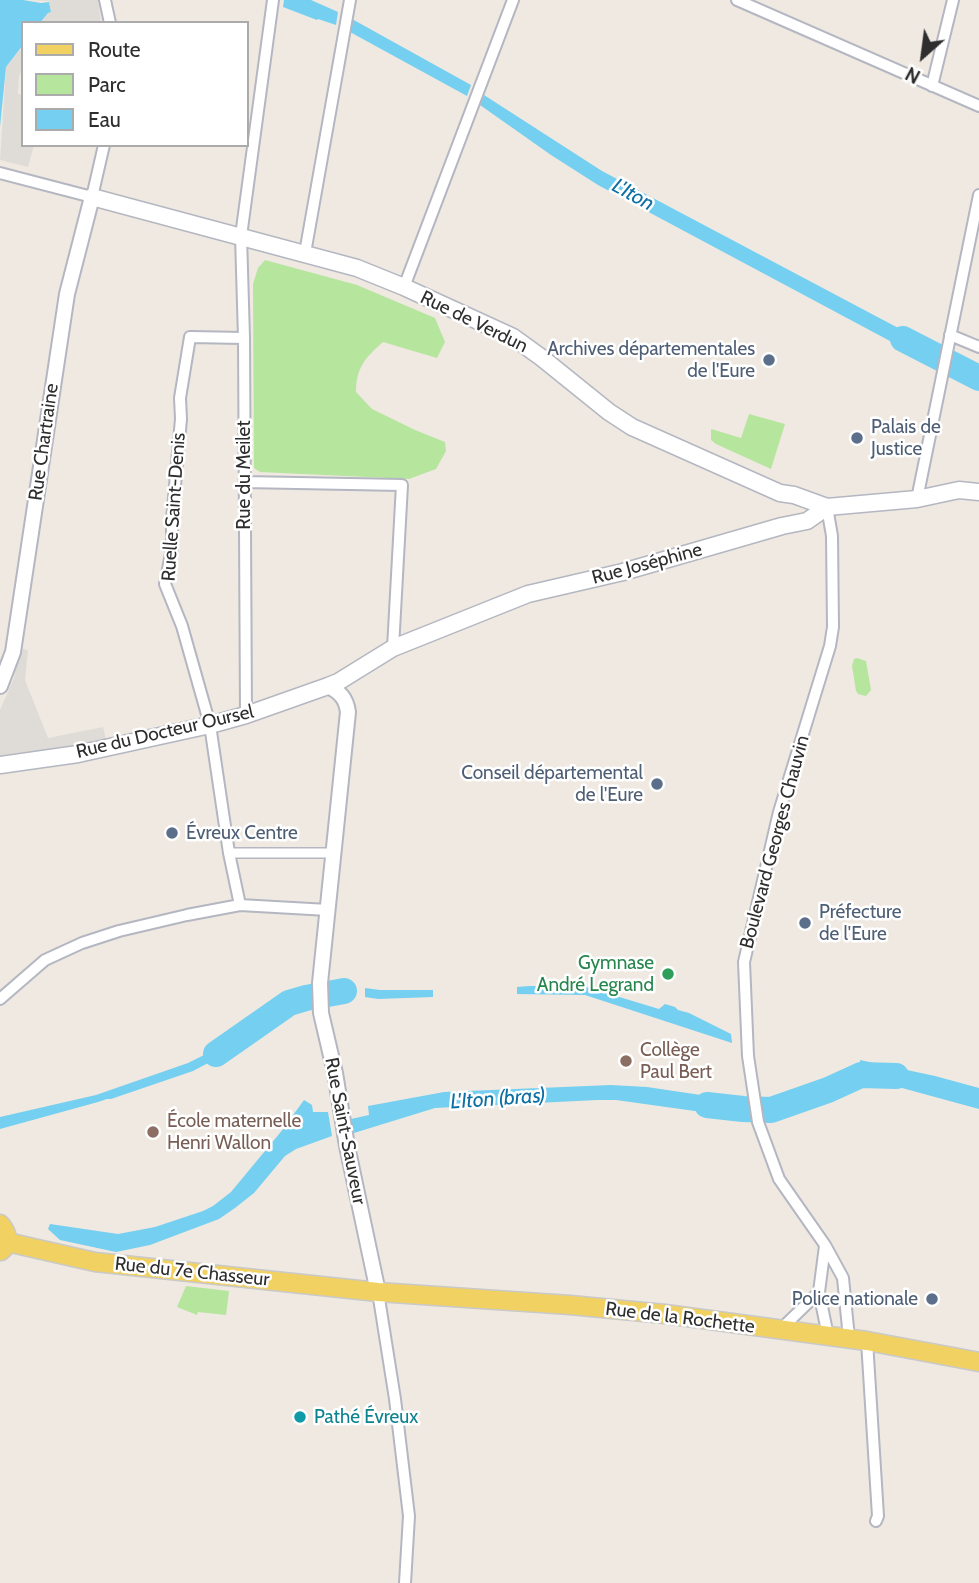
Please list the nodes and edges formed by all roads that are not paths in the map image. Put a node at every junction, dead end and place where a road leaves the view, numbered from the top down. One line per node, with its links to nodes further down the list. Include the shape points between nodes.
1 (105, 0): 7 (street)
2 (350, 0): 15 (street)
3 (513, 0): 16 (street)
4 (737, 0): 8 (street)
5 (953, 0): 8 (street)
6 (272, 5): 14 (street, Rue du Meilet)
7 (110, 21)
8 (932, 86): 9 (street)
9 (979, 106)
10 (104, 147): 13 (street)
11 (0, 173): 13 (street)
12 (979, 195): 17 (street)
13 (92, 197): 14 (main road, Rue de Verdun); 27 (street, Rue Chartraine, via 66,294 13,652)
14 (240, 236): 15 (main road, Rue de Verdun); 18 (street, Rue du Meilet)
15 (305, 253): 16 (main road, Rue de Verdun)
16 (404, 287): 22 (main road, Rue de Verdun, via 513,337 632,427)
17 (950, 335): 19 (street); 23 (street)
18 (244, 338): 20 (street, Rue du Meilet); 30 (street, Ruelle Saint-Denis, via 191,337 180,397 172,549 165,584)
19 (979, 347)
20 (244, 482): 26 (street, via 402,485); 29 (street, Rue du Meilet)
21 (979, 492): 23 (main road, Rue Joséphine, via 959,490)
22 (780, 493): 24 (main road, Rue de Verdun); 25 (main road, via 789,514)
23 (917, 499): 24 (main road, Rue Joséphine)
24 (827, 508): 25 (main road, Rue Joséphine, via 807,521); 38 (street, Boulevard Georges Chauvin, via 832,536 832,637 779,812 744,962 748,1056 758,1122 779,1179)
25 (782, 527): 26 (main road, Rue Joséphine, via 528,594)
26 (393, 648): 28 (main road, Rue Joséphine)
27 (0, 686)
28 (328, 686): 29 (main road, Rue du Docteur Oursel); 33 (street, Rue Saint-Sauveur, via 346,700 348,712)
29 (246, 715): 30 (main road, Rue du Docteur Oursel)
30 (210, 725): 31 (main road, Rue du Docteur Oursel, via 78,754); 32 (street)
31 (0, 765)
32 (229, 853): 33 (street); 34 (street)
33 (334, 853): 35 (street, Rue Saint-Sauveur)
34 (240, 905): 35 (street); 36 (street, via 82,943 45,960)
35 (328, 910): 40 (street, Rue Saint-Sauveur, via 321,1013)
36 (0, 999)
37 (0, 1224): 39 (main road, via 5,1232)
38 (825, 1245): 41 (street); 44 (street, Boulevard Georges Chauvin, via 843,1278)
39 (4, 1247): 40 (main road, Rue du 7e Chasseur, via 95,1262)
40 (378, 1292): 42 (main road, Rue de la Rochette, via 570,1305); 47 (street, Rue Saint-Sauveur, via 409,1516)
41 (819, 1292): 42 (street); 43 (street)
42 (780, 1330): 43 (main road, Rue de la Rochette)
43 (828, 1336): 44 (main road, Rue de la Rochette)
44 (858, 1340): 45 (main road, Rue de la Rochette); 46 (street, Boulevard Georges Chauvin)
45 (979, 1362)
46 (876, 1521)
47 (405, 1583)

